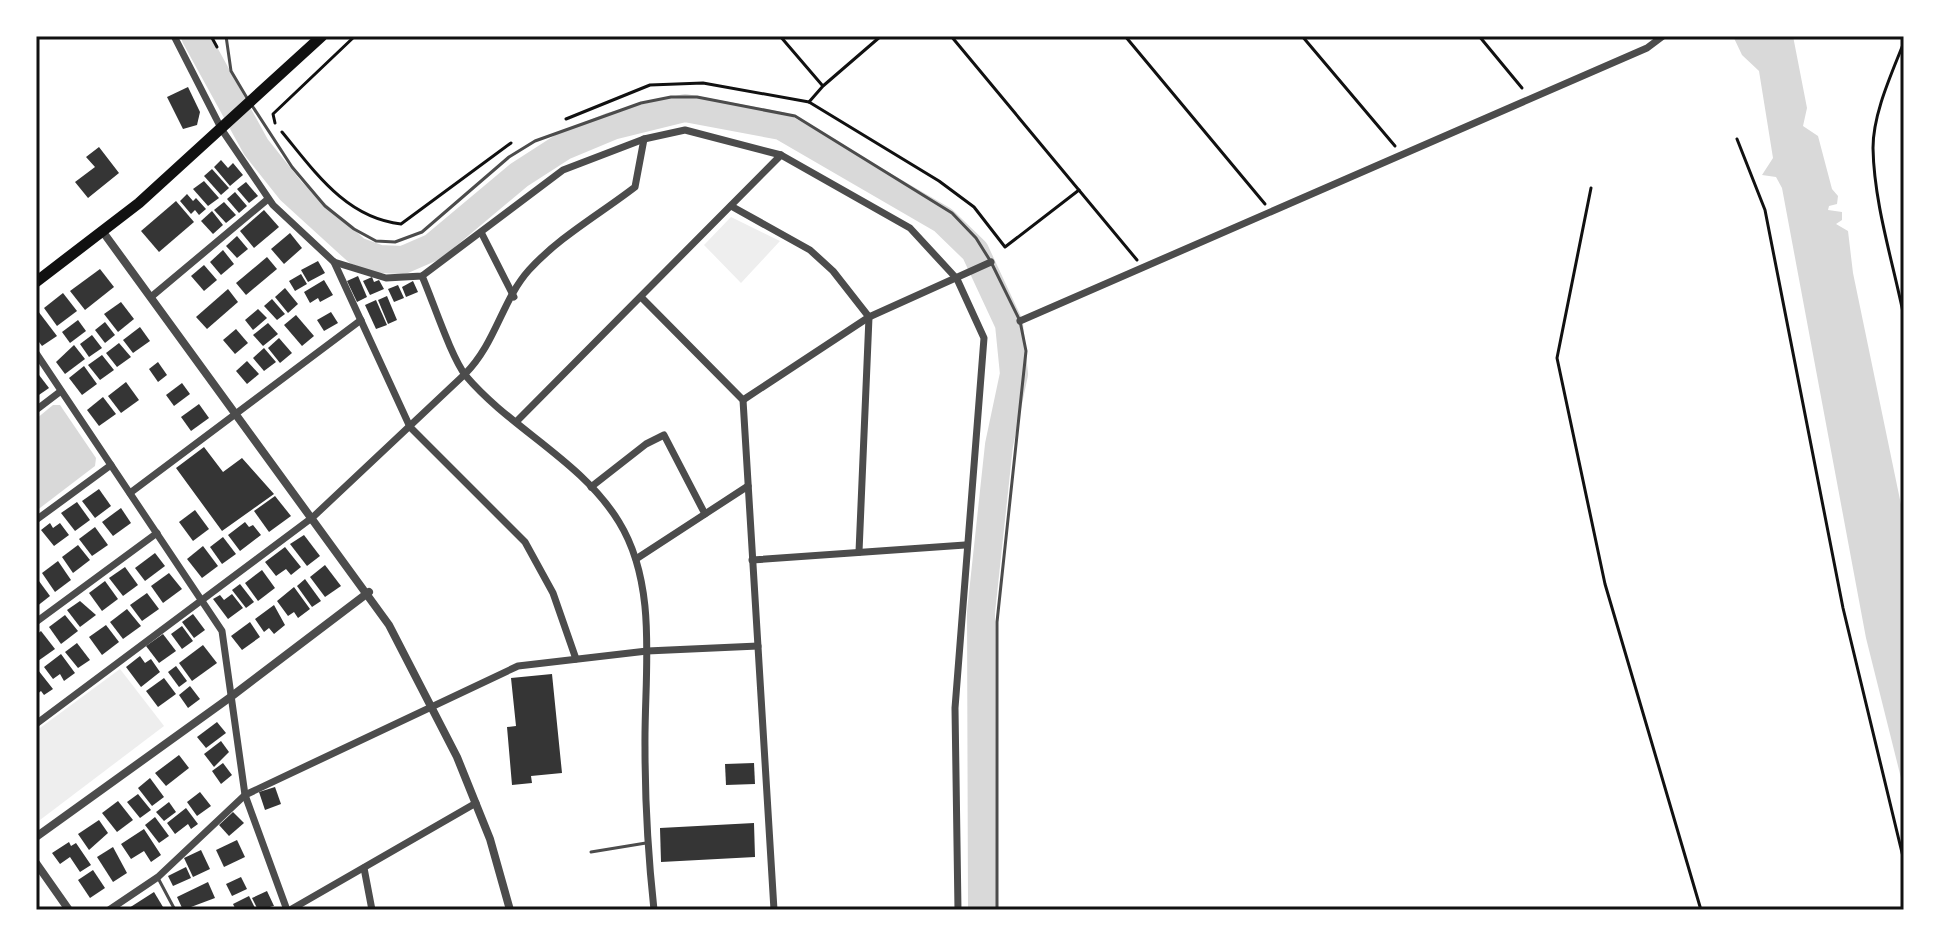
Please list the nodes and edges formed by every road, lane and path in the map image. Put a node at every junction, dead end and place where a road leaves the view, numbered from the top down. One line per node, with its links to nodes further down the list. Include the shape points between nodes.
1 (174, 36): 18 (street)
2 (226, 36): 16 (lane, via 231,71)
3 (322, 36): 16 (highway)
4 (355, 36): 17 (path)
5 (780, 36): 13 (path)
6 (881, 36): 13 (path)
7 (951, 36): 24 (path)
8 (1125, 36): 27 (path)
9 (1302, 36): 22 (path)
10 (1479, 36): 14 (path)
11 (1663, 36): 14 (street)
12 (1904, 42): 41 (path, via 1873,145)
13 (823, 86): 15 (path)
14 (1531, 99): 22 (street)
15 (809, 102)
16 (249, 106): 18 (highway); 32 (lane, via 325,206 376,241 395,242 422,232 535,141 641,103 697,97 795,116 830,134 952,213)
17 (273, 114)
18 (224, 129): 25 (street); 28 (highway)
19 (644, 139): 21 (street, via 685,130); 29 (street, via 563,170); 38 (street, via 635,187 527,272)
20 (1737, 139): 78 (path, via 1765,210 1843,608)
21 (781, 155): 26 (street); 35 (street, via 910,228)
22 (1403, 155): 27 (street)
23 (1591, 188): 92 (path, via 1557,358 1605,584)
24 (1079, 190): 30 (path); 33 (path)
25 (268, 199): 31 (street); 37 (street)
26 (731, 206): 39 (street); 40 (street, via 810,250)
27 (1273, 213): 33 (street)
28 (103, 232): 36 (highway); 37 (street)
29 (482, 234): 34 (street); 38 (street)
30 (1005, 247)
31 (334, 262): 34 (street, via 386,278); 42 (street)
32 (991, 262): 35 (street); 43 (lane)
33 (1145, 269): 43 (street)
34 (422, 276): 45 (street)
35 (957, 279): 40 (street); 60 (street, via 984,338)
36 (36, 282)
37 (151, 297): 49 (street)
38 (514, 297): 45 (street, via 484,355)
39 (641, 297): 47 (street); 50 (street)
40 (869, 317): 47 (street); 61 (street)
41 (1904, 317)
42 (361, 320): 49 (street); 51 (street)
43 (1020, 321): 91 (lane, via 1026,351 997,622)
44 (36, 353): 46 (street)
45 (465, 374): 50 (street); 51 (street)
46 (61, 391): 48 (street); 52 (street)
47 (743, 400): 53 (street)
48 (36, 410)
49 (237, 413): 55 (street); 57 (street)
50 (517, 421): 54 (street)
51 (410, 427): 57 (street); 69 (street, via 525,542 553,593)
52 (111, 465): 55 (street); 58 (street)
53 (748, 486): 56 (street); 63 (street)
54 (591, 487): 56 (street, via 664,435); 62 (street, via 619,522)
55 (130, 493): 59 (street)
56 (705, 514): 62 (street)
57 (313, 517): 64 (street); 65 (street)
58 (36, 520)
59 (157, 533): 65 (street); 66 (street)
60 (965, 545): 61 (street); 90 (street, via 955,708)
61 (859, 552): 63 (street)
62 (636, 559): 68 (street)
63 (752, 560): 67 (street)
64 (369, 592): 70 (street); 71 (street)
65 (202, 600): 70 (street, via 222,631); 72 (street)
66 (36, 622)
67 (758, 646): 68 (street); 89 (street)
68 (647, 651): 69 (street); 76 (street)
69 (576, 659): 71 (street, via 518,666)
70 (232, 696): 73 (street); 75 (street)
71 (434, 707): 73 (street); 74 (street)
72 (36, 724)
73 (245, 795): 81 (street); 85 (street)
74 (476, 803): 80 (street); 87 (street)
75 (36, 837)
76 (646, 843): 77 (lane); 88 (street)
77 (591, 852)
78 (1904, 861)
79 (36, 863): 82 (street)
80 (364, 868): 85 (street); 86 (street)
81 (158, 877): 83 (street); 84 (lane)
82 (69, 910)
83 (109, 910)
84 (175, 910)
85 (288, 910)
86 (372, 910)
87 (510, 910)
88 (654, 910)
89 (774, 910)
90 (958, 910)
91 (997, 910)
92 (1701, 910)

